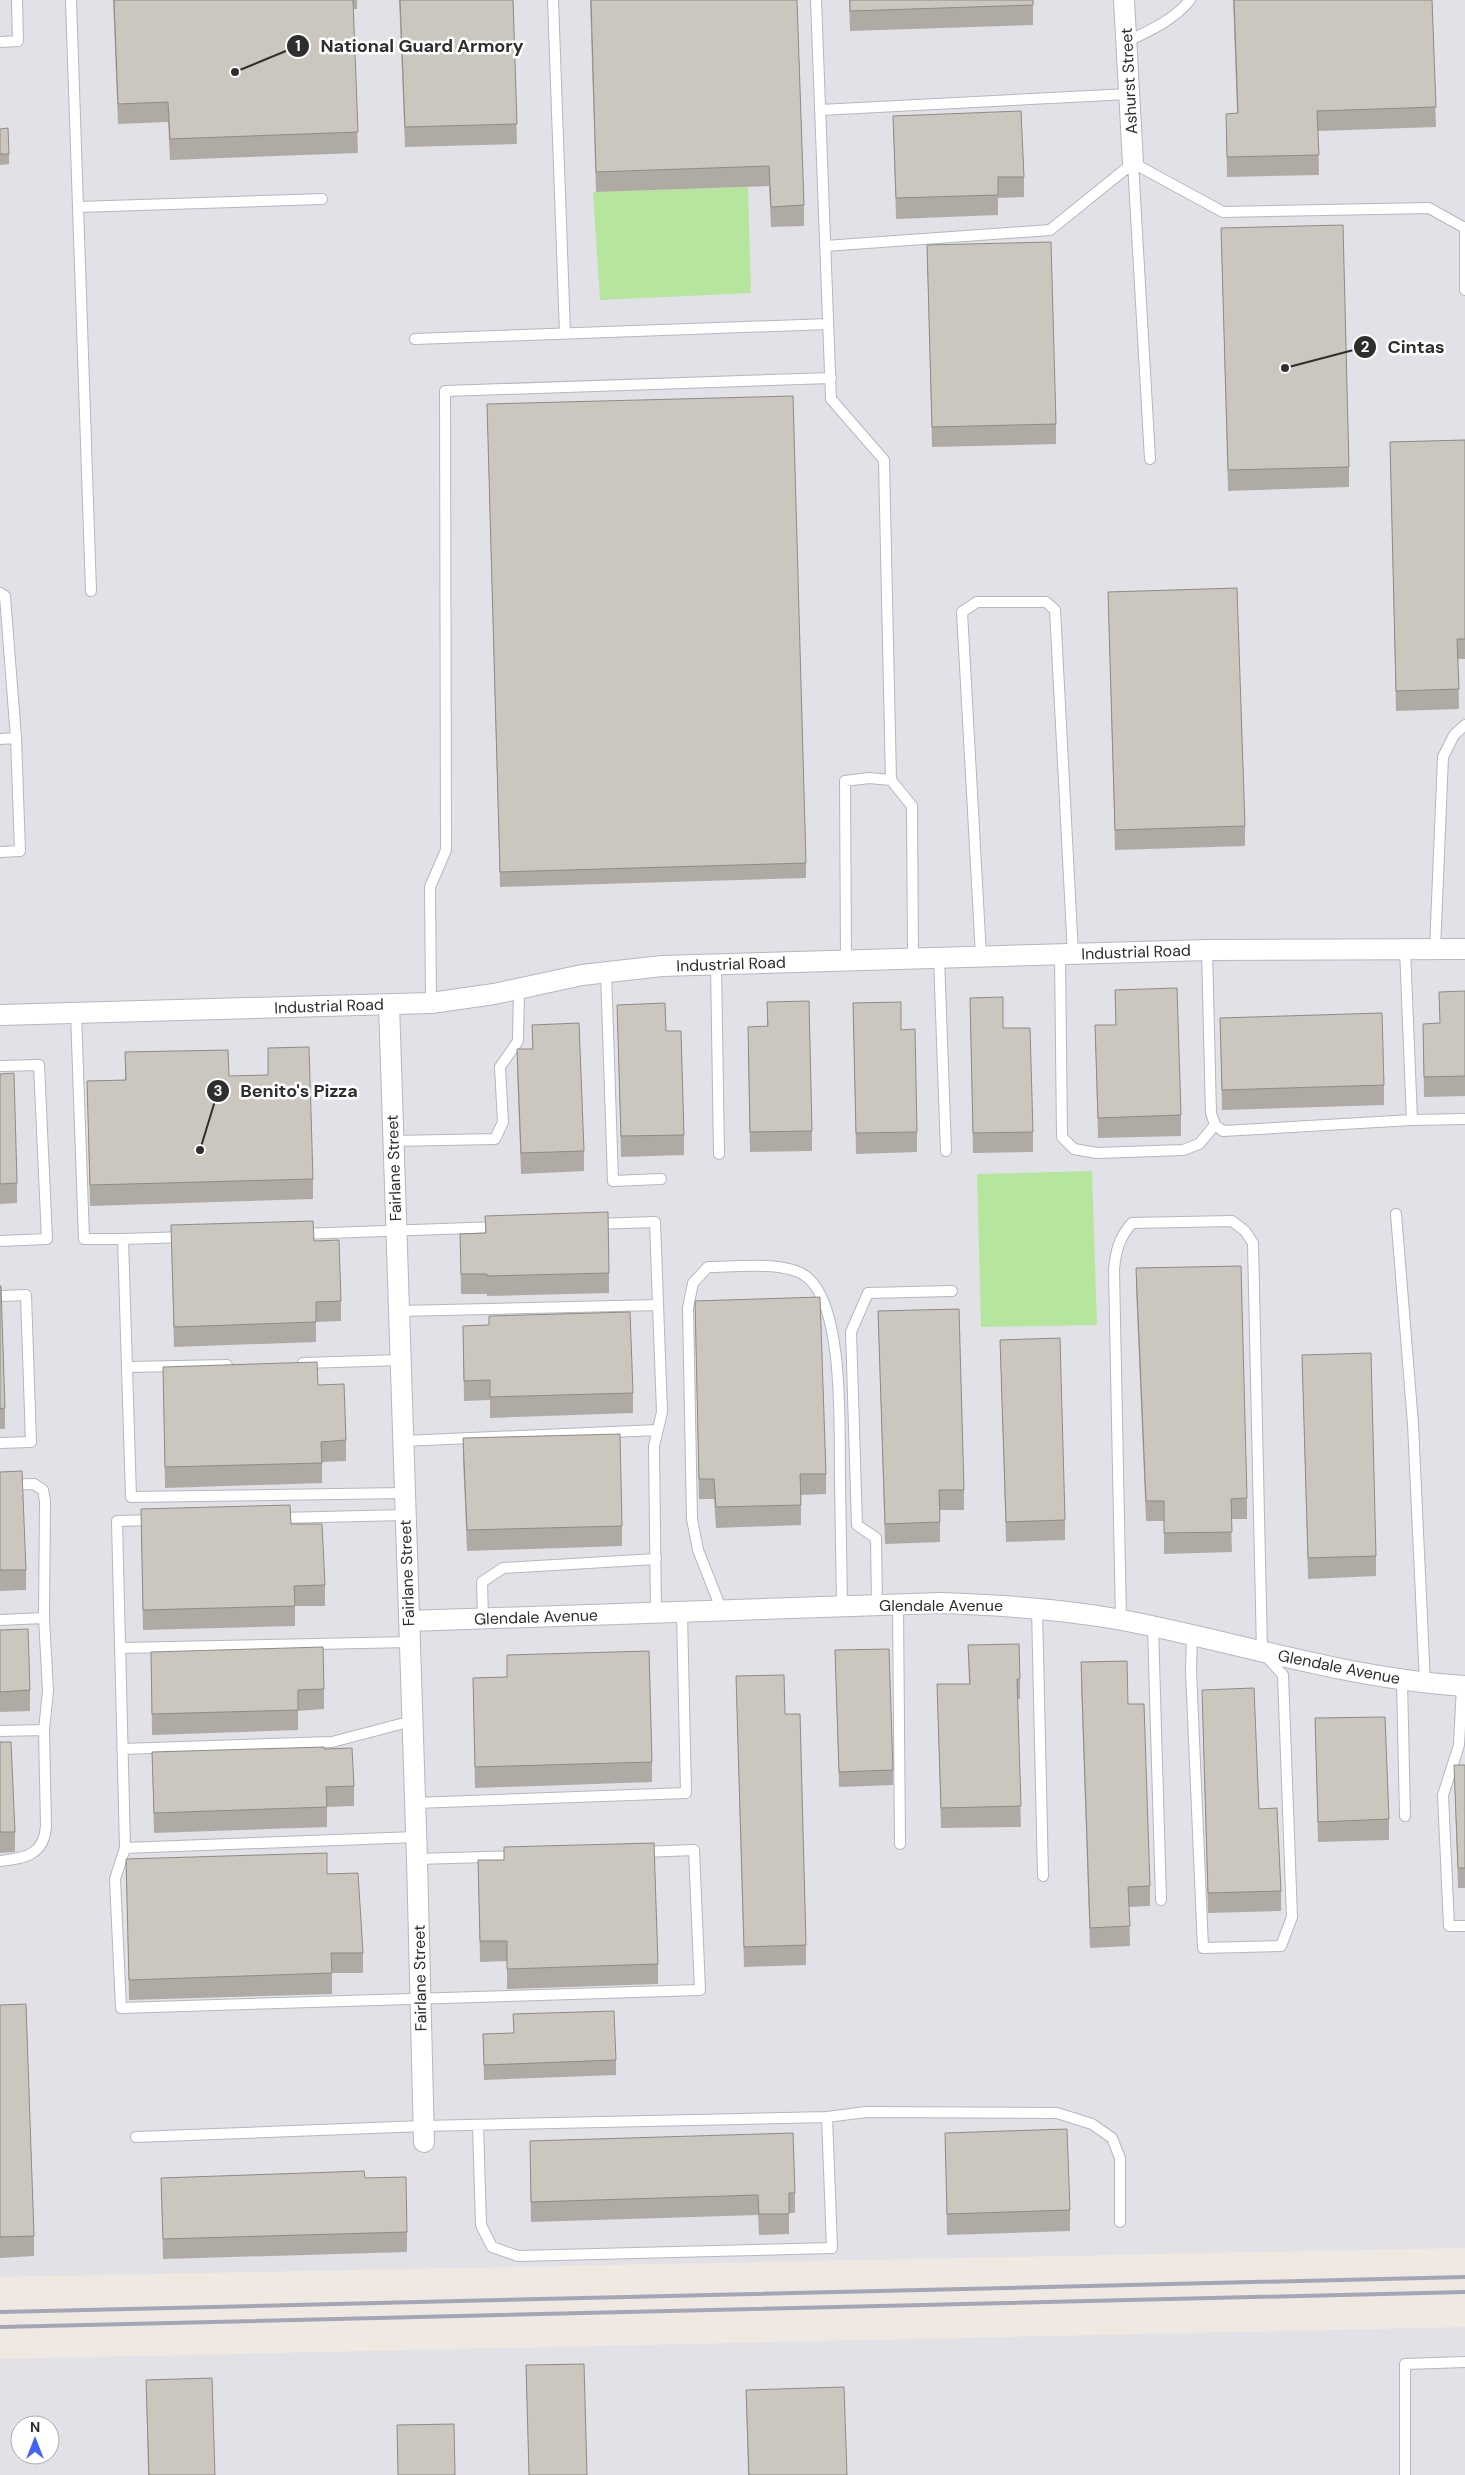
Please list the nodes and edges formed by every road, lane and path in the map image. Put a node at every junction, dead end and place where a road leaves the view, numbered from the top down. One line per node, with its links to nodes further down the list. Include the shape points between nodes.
1 (17, 0): 7 (lane, via 18,41)
2 (71, 0): 13 (lane)
3 (552, 0): 18 (lane)
4 (816, 0): 10 (lane)
5 (1124, 0): 8 (street, Ashurst Street)
6 (1190, 0): 8 (lane, via 1172,17)
7 (0, 42)
8 (1126, 42): 9 (street, Ashurst Street)
9 (1129, 94): 10 (lane); 11 (street, Ashurst Street)
10 (820, 110): 15 (lane)
11 (1133, 162): 14 (lane, via 1223,212 1429,208); 15 (lane, via 1050,230); 21 (lane)
12 (322, 199): 13 (lane)
13 (78, 207): 22 (lane)
14 (1464, 227): 16 (lane)
15 (826, 246): 17 (lane)
16 (1465, 290)
17 (828, 324): 18 (lane); 20 (lane)
18 (564, 334): 19 (lane)
19 (415, 339)
20 (831, 378): 27 (lane, via 832,399 884,460); 41 (lane, via 445,391 446,850 430,887)
21 (1150, 459)
22 (91, 591)
23 (0, 592): 25 (lane, via 5,596)
24 (1465, 725): 31 (lane, via 1454,735 1443,757)
25 (16, 738): 26 (lane); 28 (lane, via 20,851)
26 (0, 739)
27 (890, 780): 35 (lane, via 912,806); 37 (lane, via 845,781)
28 (0, 852)
29 (1465, 948): 31 (street, Industrial Road)
30 (1405, 949): 31 (street, Industrial Road); 32 (street, Industrial Road); 47 (lane)
31 (1435, 949)
32 (1207, 950): 33 (street, Industrial Road); 48 (lane, via 1210,1113)
33 (1066, 954): 34 (street, Industrial Road); 34 (lane, via 1055,610 1046,602 977,602 962,612); 48 (lane, via 1062,1137 1074,1149 1097,1153 1184,1150 1199,1144)
34 (981, 956): 36 (street, Industrial Road)
35 (913, 958): 36 (street, Industrial Road); 37 (street, Industrial Road)
36 (939, 958): 50 (lane)
37 (846, 960): 38 (street, Industrial Road)
38 (716, 964): 39 (street, Industrial Road); 51 (lane)
39 (606, 971): 40 (street, Industrial Road); 52 (lane, via 613,1181)
40 (519, 988): 41 (street, Industrial Road); 49 (lane, via 518,1041 500,1067 503,1122 495,1138)
41 (431, 1002): 42 (street, Industrial Road)
42 (389, 1004): 43 (street, Industrial Road); 49 (street, Fairlane Street)
43 (76, 1013): 44 (street, Industrial Road); 59 (lane, via 84,1239)
44 (0, 1015)
45 (0, 1066): 60 (lane, via 39,1065 47,1239)
46 (1465, 1119): 47 (lane)
47 (1412, 1120): 48 (lane, via 1223,1131)
48 (1215, 1124)
49 (394, 1142): 56 (street, Fairlane Street)
50 (946, 1151)
51 (719, 1154)
52 (661, 1180)
53 (1396, 1214): 96 (lane, via 1413,1424)
54 (586, 1224): 63 (lane, via 655,1222)
55 (506, 1227): 56 (lane)
56 (396, 1231): 57 (lane); 64 (street, Fairlane Street)
57 (289, 1234)
58 (192, 1237): 59 (lane)
59 (124, 1239): 68 (lane)
60 (0, 1241)
61 (952, 1292): 79 (lane, via 868,1293 851,1332 858,1525 876,1538)
62 (0, 1296): 71 (lane, via 26,1295 30,1442)
63 (658, 1306): 64 (lane); 69 (lane, via 662,1412)
64 (399, 1311): 65 (street, Fairlane Street)
65 (400, 1360): 66 (lane); 70 (street, Fairlane Street)
66 (293, 1363)
67 (235, 1365): 68 (lane)
68 (128, 1367): 73 (lane, via 130,1497)
69 (657, 1430): 70 (lane); 77 (lane, via 654,1446)
70 (403, 1441): 73 (street, Fairlane Street)
71 (0, 1443)
72 (0, 1484): 85 (lane, via 34,1484 43,1490)
73 (405, 1493): 74 (street, Fairlane Street)
74 (406, 1515): 75 (lane); 89 (street, Fairlane Street)
75 (266, 1518)
76 (167, 1520): 93 (lane, via 117,1521)
77 (656, 1559): 83 (lane); 86 (lane, via 503,1568 482,1582)
78 (898, 1605): 79 (street, Glendale Avenue); 81 (street, Glendale Avenue, via 941,1603); 105 (lane)
79 (877, 1606): 80 (street, Glendale Avenue)
80 (842, 1607): 82 (street, Glendale Avenue); 82 (lane, via 838,1374 826,1305 808,1278 790,1268 708,1267 694,1283 688,1308 692,1519 698,1550)
81 (1037, 1608): 88 (street, Glendale Avenue); 111 (lane)
82 (722, 1611): 84 (street, Glendale Avenue)
83 (656, 1612): 84 (street, Glendale Avenue); 86 (street, Glendale Avenue)
84 (682, 1612): 102 (lane, via 686,1793)
85 (44, 1618): 87 (lane); 99 (lane, via 48,1691)
86 (483, 1618): 89 (street, Glendale Avenue)
87 (0, 1620)
88 (1121, 1620): 90 (street, Glendale Avenue); 94 (lane, via 1116,1248 1132,1223 1232,1221 1246,1231 1253,1243)
89 (409, 1621): 92 (street, Fairlane Street)
90 (1153, 1627): 91 (street, Glendale Avenue); 112 (lane)
91 (1192, 1636): 94 (street, Glendale Avenue); 94 (lane, via 1203,1948 1281,1946 1292,1917 1283,1675)
92 (410, 1642): 93 (lane); 98 (street, Fairlane Street)
93 (120, 1648): 101 (lane)
94 (1262, 1652): 95 (street, Glendale Avenue)
95 (1402, 1680): 96 (street, Glendale Avenue); 103 (lane)
96 (1425, 1683): 97 (street, Glendale Avenue)
97 (1464, 1686): 113 (lane, via 1459,1745 1443,1795 1449,1926)
98 (412, 1721): 101 (lane, via 332,1742); 102 (street, Fairlane Street)
99 (44, 1730): 100 (lane); 110 (lane, via 44,1841 31,1854)
100 (2, 1731)
101 (122, 1748): 106 (lane)
102 (415, 1803): 104 (street, Fairlane Street)
103 (1405, 1816)
104 (416, 1837): 106 (lane); 109 (street, Fairlane Street)
105 (900, 1844)
106 (124, 1848): 114 (lane, via 115,1879 121,2008)
107 (634, 1852): 114 (lane, via 694,1850 700,1990)
108 (526, 1856): 109 (lane)
109 (417, 1860): 114 (street, Fairlane Street)
110 (0, 1861)
111 (1043, 1876)
112 (1161, 1900)
113 (1465, 1926)
114 (420, 1999): 117 (street, Fairlane Street)
115 (827, 2117): 116 (lane); 116 (lane, via 832,2248 518,2256 492,2247 481,2225); 119 (lane, via 866,2112 1057,2113 1092,2124 1112,2138 1120,2158)
116 (478, 2125): 117 (lane)
117 (424, 2134): 118 (lane)
118 (136, 2137)
119 (1120, 2222)
120 (1465, 2362): 121 (lane, via 1405,2364)
121 (1405, 2475)

